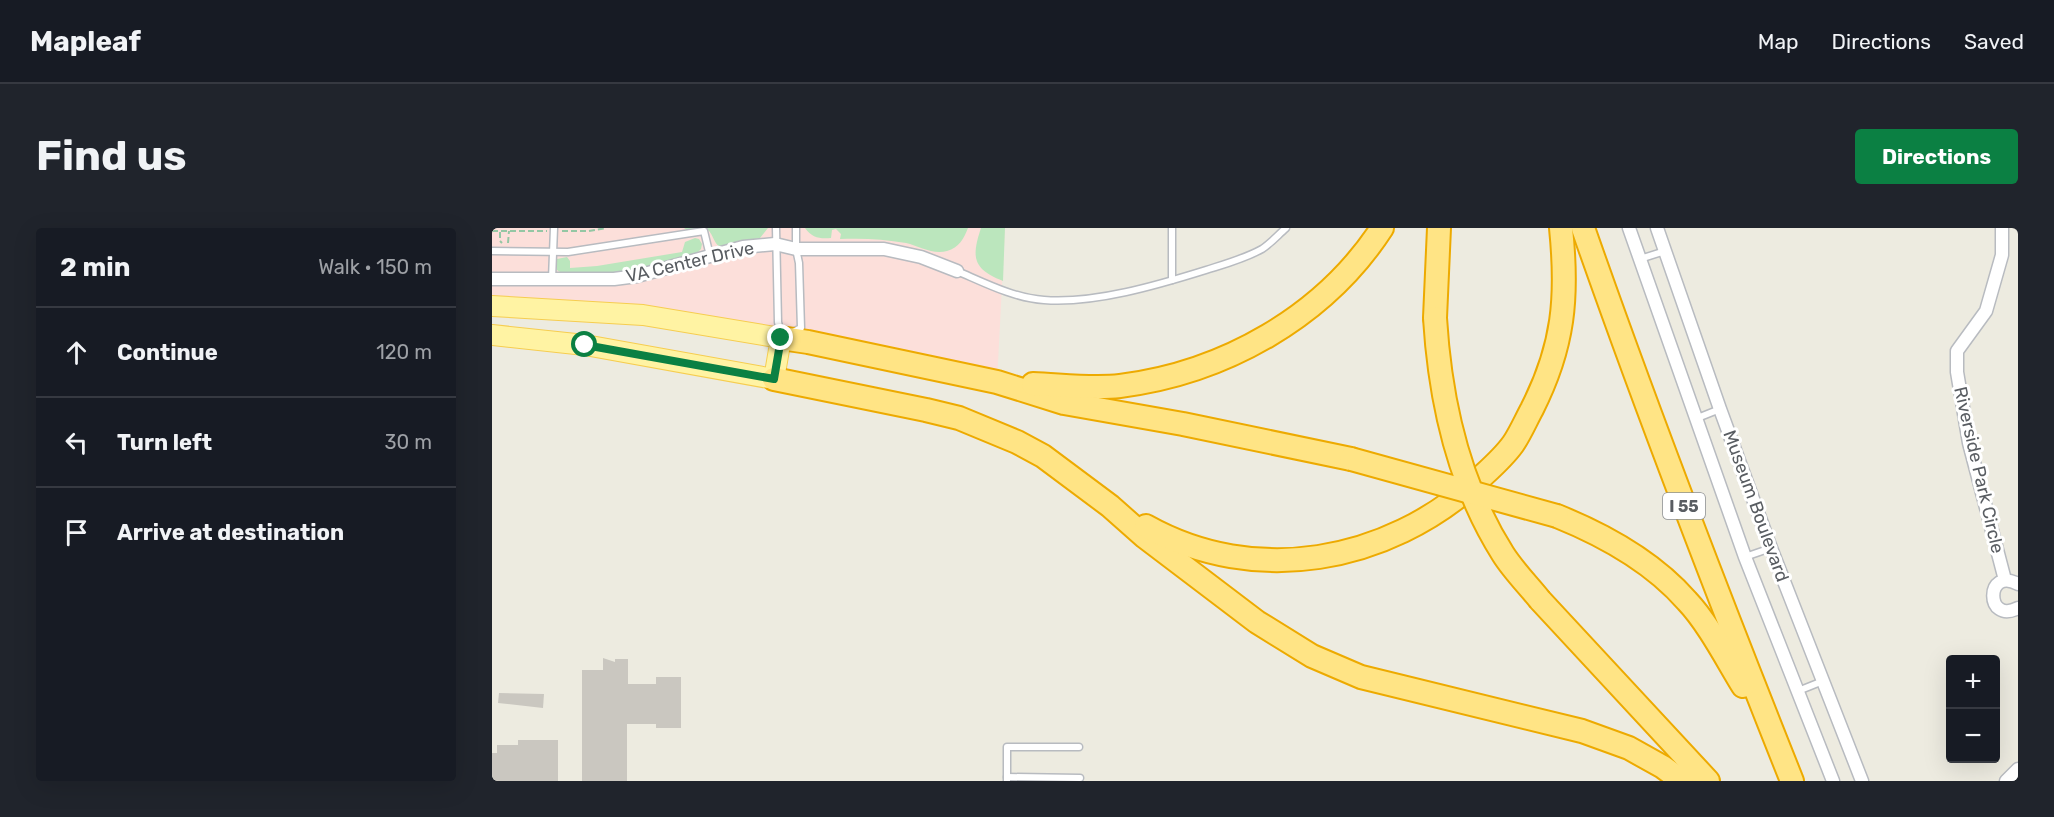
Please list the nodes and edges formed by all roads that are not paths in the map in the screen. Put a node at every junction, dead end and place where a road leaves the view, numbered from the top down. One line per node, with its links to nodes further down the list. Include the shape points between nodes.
1 (554, 228): 17 (lane)
2 (776, 228): 13 (lane)
3 (795, 228): 14 (lane)
4 (1172, 228): 23 (lane)
5 (1286, 228): 23 (lane, via 1262,248 1241,258)
6 (1382, 228): 28 (highway, via 1354,265 1309,308 1282,328 1226,358 1193,370 1118,386)
7 (1439, 228): 45 (highway, bridge, via 1437,358 1453,439 1485,521 1504,555 1540,600)
8 (1562, 228): 31 (highway, via 1566,283 1562,323 1544,387 1513,444 1457,499 1422,522 1361,549 1295,560 1262,560 1195,547 1162,535)
9 (1583, 228): 39 (highway, I 55, via 1682,503)
10 (1629, 228): 19 (street, Museum Boulevard)
11 (1657, 228): 16 (street, Museum Boulevard)
12 (2002, 228): 34 (street, Riverside Park Circle, via 2002,255 1986,311 1957,351 1957,372 1969,443)
13 (776, 244): 14 (street, VA Center Drive); 18 (street, VA Center Drive); 26 (lane)
14 (796, 249): 20 (street, VA Center Drive, via 884,249 921,257); 26 (lane, via 801,328)
15 (492, 251): 17 (lane)
16 (1665, 251): 19 (lane); 29 (street, Museum Boulevard)
17 (553, 252): 18 (lane, via 704,231); 22 (lane)
18 (710, 256): 22 (street, VA Center Drive, via 637,276)
19 (1640, 259): 30 (street, Museum Boulevard)
20 (957, 271): 23 (lane, via 1017,295 1043,300 1077,300)
21 (492, 279): 22 (street, VA Center Drive)
22 (552, 280)
23 (1172, 280)
24 (492, 306): 26 (main road, via 643,315)
25 (492, 335): 27 (main road, via 585,345)
26 (781, 338): 27 (main road); 28 (highway)
27 (774, 379): 31 (highway, via 926,410 986,428 1043,456)
28 (997, 382): 39 (highway, bridge, via 1064,403 1351,459 1557,516 1583,527 1624,549 1688,601)
29 (1720, 410): 30 (lane); 32 (street, Museum Boulevard)
30 (1695, 419): 33 (street, Museum Boulevard)
31 (1110, 506): 44 (highway, via 1144,537 1257,622 1312,656 1361,677 1582,730 1629,748)
32 (1771, 548): 33 (lane); 37 (street, Museum Boulevard)
33 (1745, 557): 38 (street, Museum Boulevard)
34 (2005, 580): 35 (street); 36 (street, via 1993,593 1995,604 2005,611)
35 (2018, 584)
36 (2018, 608)
37 (1823, 681): 38 (lane); 48 (street, Museum Boulevard)
38 (1798, 691): 47 (street, Museum Boulevard)
39 (1775, 738): 46 (highway, I 55)
40 (1079, 747): 43 (lane, via 1008,747)
41 (2018, 769): 49 (street)
42 (1080, 778): 43 (lane)
43 (1008, 779)
44 (1682, 781)
45 (1708, 781)
46 (1792, 781)
47 (1833, 781)
48 (1862, 781)
49 (2006, 781)

